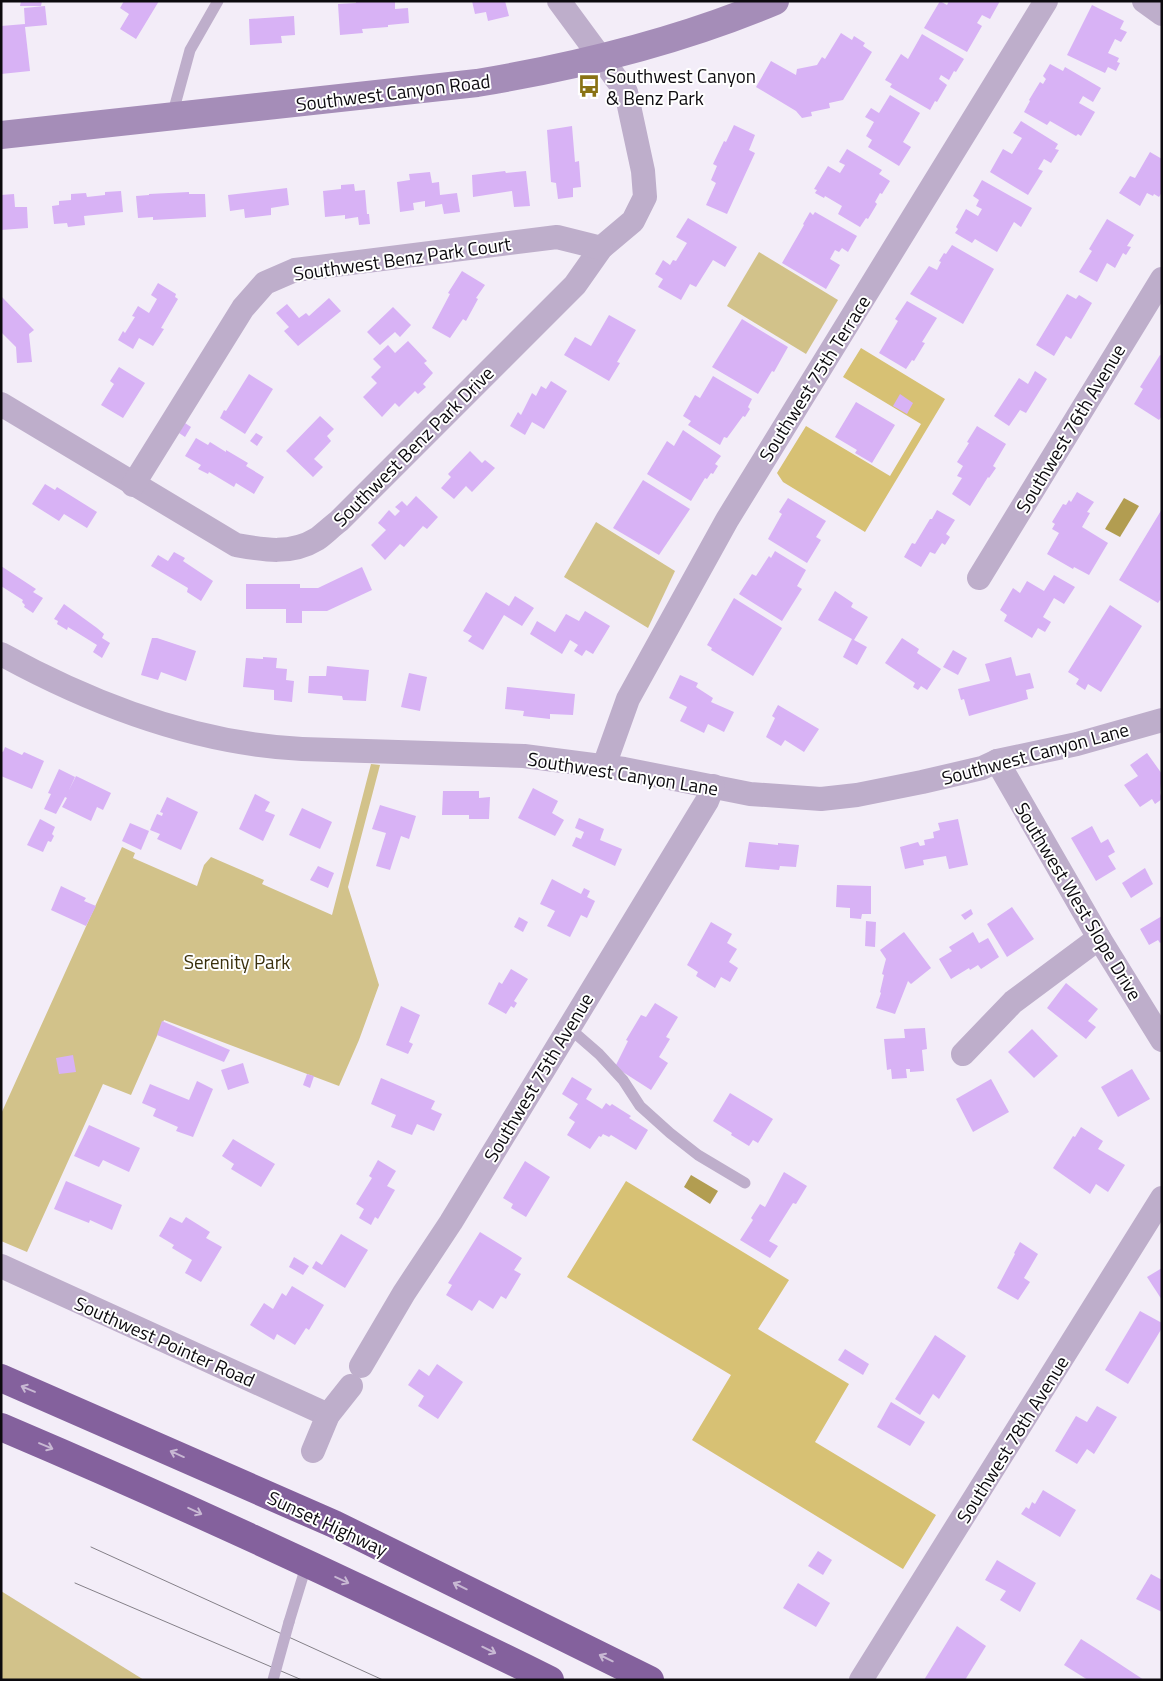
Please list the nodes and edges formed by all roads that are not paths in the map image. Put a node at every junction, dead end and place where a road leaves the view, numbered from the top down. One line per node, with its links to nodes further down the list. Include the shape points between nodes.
1 (218, 1): 8 (lane, via 190,50)
2 (559, 1): 7 (street, Southwest Benz Park Drive)
3 (775, 1): 7 (main road, Southwest Canyon Road, via 696,31)
4 (1046, 1): 18 (street, Southwest 75th Terrace, via 727,520 628,700)
5 (1144, 1): 6 (street)
6 (1162, 14)
7 (600, 58): 8 (main road, Southwest Canyon Road, via 477,83); 10 (street, Southwest Benz Park Drive, via 626,92 643,171 645,197 634,221)
8 (172, 117): 9 (main road, Southwest Canyon Road)
9 (1, 135)
10 (601, 248): 13 (street, Southwest Benz Park Court, via 557,237 296,270 265,283 243,308); 13 (street, Southwest Benz Park Drive, via 575,285 338,521 316,539 292,550 265,551 236,546)
11 (1162, 279): 14 (street, Southwest 76th Avenue)
12 (1, 404): 13 (street, Southwest Benz Park Drive)
13 (133, 485)
14 (979, 578)
15 (1, 654): 18 (street, Southwest Canyon Lane, via 50,680 146,719 196,734 244,743 302,750 524,756)
16 (1162, 720): 17 (street, Southwest Canyon Lane, via 1077,744)
17 (997, 761): 19 (street, Southwest Canyon Lane, via 982,768 922,782 837,797 767,796); 20 (street, Southwest West Slope Drive)
18 (604, 766): 19 (street, Southwest Canyon Lane)
19 (713, 786): 21 (street, Southwest 75th Avenue)
20 (1099, 938): 22 (street, Southwest West Slope Drive); 23 (street, via 1013,1002)
21 (568, 1027): 24 (lane, via 599,1054 623,1080 640,1106 670,1133 698,1155); 28 (street, Southwest 75th Avenue, via 356,1376)
22 (1162, 1040)
23 (962, 1054)
24 (745, 1183)
25 (1162, 1198): 35 (street, Southwest 78th Avenue)
26 (1, 1266): 28 (street, Southwest Pointer Road)
27 (1, 1378): 34 (highway, Sunset Highway, one-way to 27, via 334,1524)
28 (328, 1415): 30 (street, Southwest 75th Avenue)
29 (1, 1427): 31 (highway, one-way to 31)
30 (313, 1451)
31 (307, 1563): 32 (lane, bridge); 33 (highway, one-way to 33)
32 (273, 1680)
33 (550, 1680)
34 (650, 1680)
35 (861, 1680)

